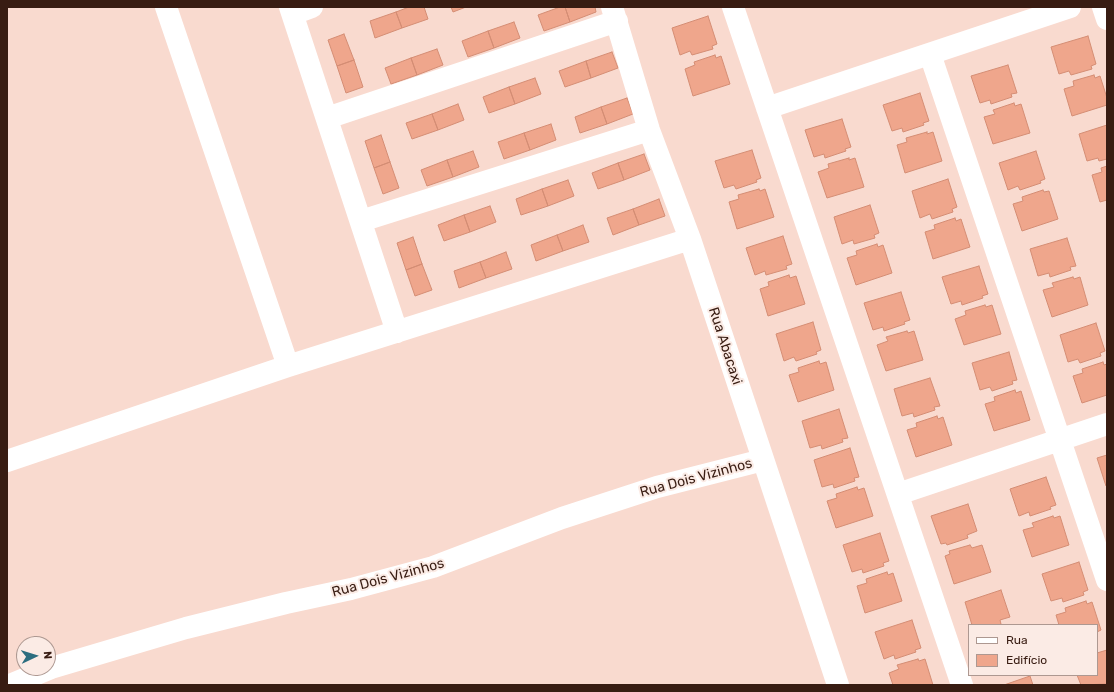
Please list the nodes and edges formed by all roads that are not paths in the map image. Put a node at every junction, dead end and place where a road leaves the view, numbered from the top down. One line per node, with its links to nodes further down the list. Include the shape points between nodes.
1 (166, 7): 15 (street)
2 (733, 7): 9 (street)
3 (1070, 7): 8 (street)
4 (1103, 7): 7 (street)
5 (298, 9): 10 (street)
6 (614, 14): 10 (street); 11 (street, Rua Abacaxi)
7 (1107, 19)
8 (930, 54): 9 (street); 17 (street)
9 (767, 108): 20 (street)
10 (327, 118): 12 (street)
11 (648, 130): 12 (street); 13 (street, Rua Abacaxi)
12 (360, 221): 14 (street)
13 (690, 239): 14 (street); 18 (street, Rua Abacaxi)
14 (397, 332): 15 (street)
15 (288, 366): 19 (street)
16 (1107, 424): 17 (street)
17 (1060, 440): 20 (street); 21 (street)
18 (763, 460): 22 (street, Rua Dois Vizinhos, via 656,487 562,518 433,567 186,628 58,666); 23 (street, Rua Abacaxi)
19 (7, 461)
20 (898, 494): 24 (street)
21 (1107, 580)
22 (10, 685)
23 (838, 685)
24 (962, 685)

